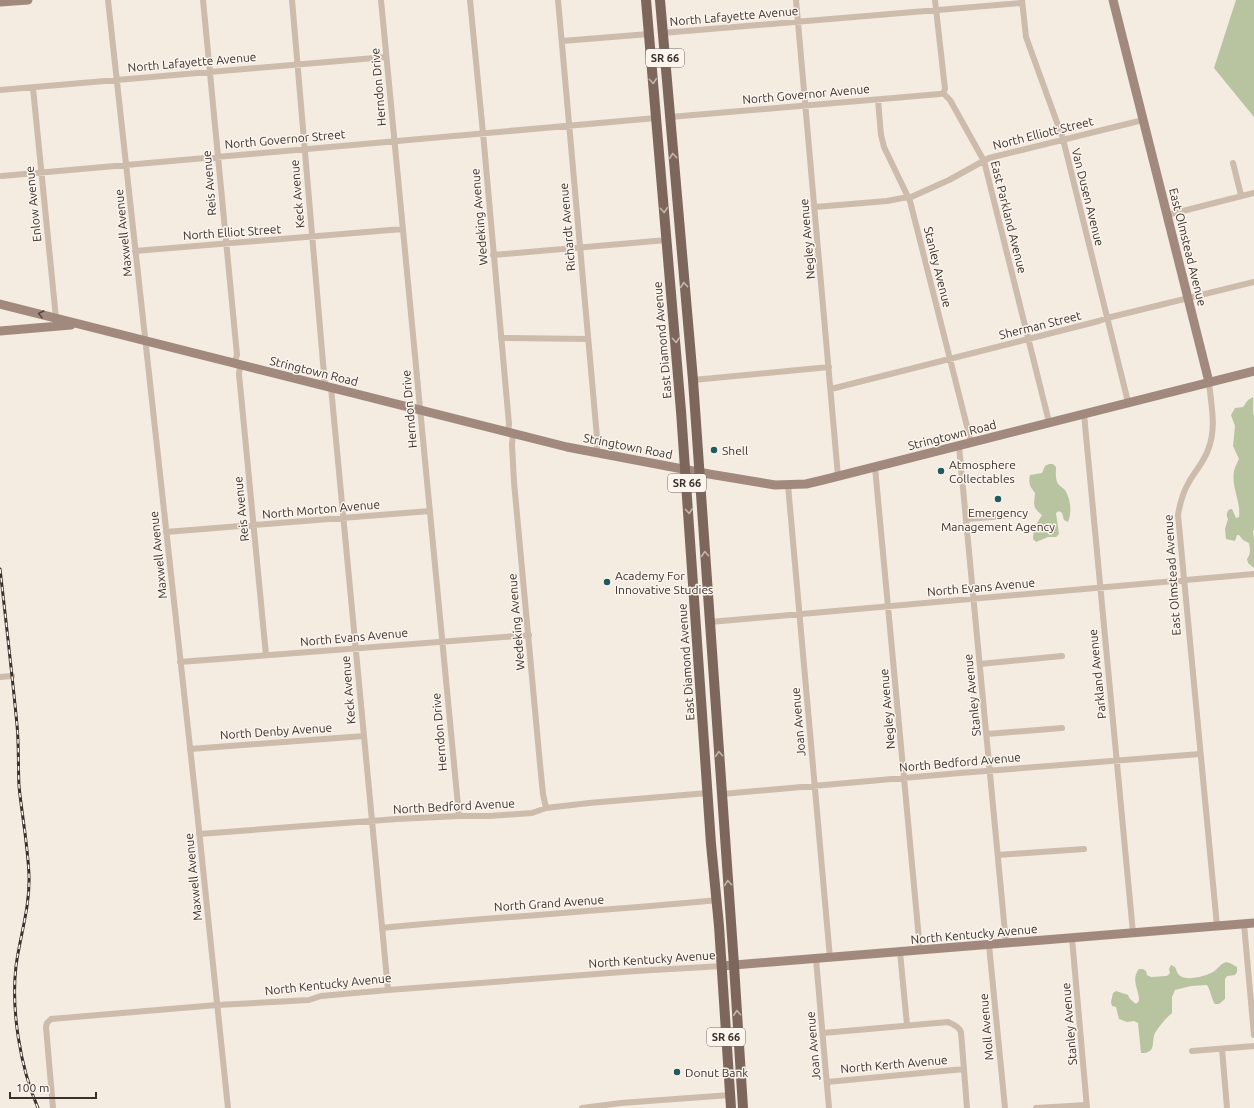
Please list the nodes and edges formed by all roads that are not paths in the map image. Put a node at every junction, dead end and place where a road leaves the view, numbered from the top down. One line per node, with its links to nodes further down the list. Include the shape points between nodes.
1 (28, 0): 14 (main road)
2 (108, 0): 23 (street, Maxwell Avenue)
3 (203, 0): 22 (street, Reis Avenue)
4 (292, 0): 21 (street, Keck Avenue)
5 (381, 0): 20 (street, Herndon Drive)
6 (470, 0): 33 (street, Wedeking Avenue)
7 (558, 0): 19 (street, Richardt Avenue)
8 (646, 0): 18 (main road, East Diamond Avenue / SR 66)
9 (660, 0): 17 (main road, SR 66)
10 (796, 0): 16 (street, Negley Avenue)
11 (935, 0): 15 (street)
12 (1113, 0): 31 (main road, East Olmstead Avenue)
13 (1022, 1): 15 (street, North Lafayette Avenue); 34 (street, Van Dusen Avenue, via 1026,36)
14 (0, 2)
15 (936, 9): 16 (street, North Lafayette Avenue); 26 (street, via 945,89)
16 (798, 22): 17 (street, North Lafayette Avenue); 28 (street, Negley Avenue)
17 (662, 33): 29 (main road, SR 66)
18 (649, 34): 19 (street); 30 (main road, East Diamond Avenue / SR 66, one-way to 30)
19 (562, 41): 32 (street, Richardt Avenue)
20 (386, 57): 21 (street, North Lafayette Avenue); 35 (street, Herndon Drive)
21 (298, 64): 22 (street, North Lafayette Avenue); 36 (street, Keck Avenue)
22 (210, 72): 23 (street, North Lafayette Avenue); 37 (street, Reis Avenue)
23 (117, 80): 24 (street, North Lafayette Avenue); 40 (street, Maxwell Avenue)
24 (33, 88): 25 (street, North Lafayette Avenue); 41 (street, Enlow Avenue)
25 (0, 90)
26 (943, 93): 27 (street, North Governor Avenue); 38 (street, East Parkland Avenue, via 950,100)
27 (878, 100): 28 (street, North Governor Avenue); 45 (street, Stanley Avenue, via 884,146)
28 (806, 105): 29 (street, North Governor Avenue); 46 (street, Negley Avenue)
29 (670, 117): 71 (main road, SR 66, one-way to 29)
30 (656, 118): 32 (street); 50 (main road, East Diamond Avenue / SR 66, one-way to 50)
31 (1143, 120): 34 (street, North Elliott Street); 47 (main road, East Olmstead Avenue)
32 (569, 125): 33 (street, North Governor Street); 52 (street, Richardt Avenue)
33 (483, 133): 35 (street, North Governor Street); 54 (street, Wedeking Avenue)
34 (1063, 139): 38 (street, North Elliott Street); 59 (street, Van Dusen Avenue)
35 (394, 141): 36 (street, North Governor Street); 48 (street, Herndon Drive)
36 (305, 149): 37 (street, North Governor Street); 49 (street, Keck Avenue)
37 (218, 156): 40 (street, North Governor Street); 51 (street, Reis Avenue)
38 (984, 161): 45 (street, North Elliott Street); 64 (street, East Parkland Avenue)
39 (1233, 163): 44 (street)
40 (126, 165): 41 (street, North Governor Street); 53 (street, Maxwell Avenue)
41 (41, 172): 42 (street, North Governor Street); 58 (street, Enlow Avenue)
42 (2, 176)
43 (1254, 193): 44 (street)
44 (1241, 195): 47 (street)
45 (908, 197): 46 (street, North Elliott Street); 66 (street, Stanley Avenue)
46 (816, 207): 69 (street, Negley Avenue)
47 (1167, 214): 56 (main road, East Olmstead Avenue)
48 (403, 229): 49 (street, North Elliot Street); 76 (street, Herndon Drive)
49 (312, 237): 51 (street, North Elliot Street); 73 (street, Keck Avenue)
50 (667, 240): 52 (street); 84 (main road, East Diamond Avenue / SR 66, one-way to 84)
51 (226, 243): 53 (street, North Elliot Street); 67 (street, Reis Avenue, via 237,355)
52 (580, 248): 54 (street); 63 (street, Richardt Avenue)
53 (135, 251): 65 (street, Maxwell Avenue)
54 (494, 255): 62 (street, Wedeking Avenue)
55 (1254, 282): 56 (street, Sherman Street)
56 (1188, 298): 59 (street, Sherman Street); 72 (main road, East Olmstead Avenue)
57 (0, 304): 58 (main road, Stringtown Road, one-way to 57)
58 (56, 318): 60 (main road, Stringtown Road)
59 (1107, 318): 64 (street, Sherman Street); 75 (street, Van Dusen Avenue)
60 (79, 324): 61 (main road); 65 (main road, Stringtown Road)
61 (0, 331)
62 (501, 338): 63 (street); 79 (street, Wedeking Avenue)
63 (588, 339): 82 (street, Richardt Avenue, via 597,437 597,449)
64 (1029, 339): 66 (street, Sherman Street); 78 (street, East Parkland Avenue)
65 (145, 341): 67 (main road, Stringtown Road); 93 (street, Maxwell Avenue)
66 (950, 359): 74 (street, Sherman Street); 80 (street, Stanley Avenue)
67 (234, 363): 68 (main road, Stringtown Road)
68 (244, 365): 73 (main road, Stringtown Road); 92 (street, Reis Avenue, via 240,366 238,372)
69 (829, 367): 71 (street); 74 (street, Negley Avenue)
70 (1254, 371): 72 (main road, Stringtown Road)
71 (693, 380): 85 (main road, SR 66)
72 (1209, 382): 75 (main road, Stringtown Road); 95 (street, East Olmstead Avenue, via 1213,414 1211,442 1183,494 1178,515)
73 (328, 387): 76 (main road, Stringtown Road); 90 (street, Keck Avenue)
74 (831, 389): 86 (street, Negley Avenue)
75 (1128, 402): 77 (main road, Stringtown Road)
76 (420, 410): 79 (main road, Stringtown Road); 88 (street, Herndon Drive)
77 (1084, 414): 78 (main road, Stringtown Road); 96 (street, Parkland Avenue)
78 (1049, 422): 80 (main road, Stringtown Road)
79 (510, 432): 82 (main road, Stringtown Road); 101 (street, Wedeking Avenue)
80 (971, 442): 81 (main road, Stringtown Road)
81 (959, 446): 83 (main road, Stringtown Road); 91 (street, Stanley Avenue)
82 (594, 452): 84 (main road, Stringtown Road)
83 (875, 467): 86 (main road, Stringtown Road); 98 (street, Negley Avenue)
84 (686, 469): 85 (main road, Stringtown Road); 119 (main road, East Diamond Avenue / SR 66, one-way to 119)
85 (700, 471): 87 (main road, Stringtown Road, via 775,485); 100 (main road, SR 66, one-way to 85)
86 (838, 476): 87 (main road, Stringtown Road, via 806,484)
87 (788, 485): 99 (street, Joan Avenue)
88 (430, 511): 90 (street, North Morton Avenue); 102 (street, Herndon Drive)
89 (1016, 515): 91 (street)
90 (343, 518): 92 (street, North Morton Avenue); 103 (street, Keck Avenue)
91 (967, 519): 97 (street, Stanley Avenue)
92 (254, 525): 93 (street, North Morton Avenue); 104 (street, Reis Avenue)
93 (166, 532): 106 (street, Maxwell Avenue)
94 (1254, 574): 95 (street, North Evans Avenue)
95 (1183, 580): 96 (street, North Evans Avenue); 114 (street, East Olmstead Avenue)
96 (1100, 587): 97 (street, North Evans Avenue); 115 (street, Parkland Avenue)
97 (974, 599): 98 (street, North Evans Avenue); 107 (street, Stanley Avenue)
98 (888, 606): 99 (street, North Evans Avenue); 117 (street, Negley Avenue)
99 (800, 614): 100 (street, North Evans Avenue); 118 (street, Joan Avenue)
100 (710, 622): 120 (main road, SR 66, one-way to 100)
101 (529, 635): 102 (street, North Evans Avenue); 121 (street, Wedeking Avenue)
102 (442, 641): 103 (street, North Evans Avenue); 122 (street, Herndon Drive)
103 (356, 648): 104 (street, North Evans Avenue); 112 (street, Keck Avenue)
104 (266, 655): 106 (street, North Evans Avenue)
105 (1062, 656): 107 (street)
106 (180, 662): 113 (street, Maxwell Avenue)
107 (980, 664): 111 (street, Stanley Avenue)
108 (12, 676): 109 (street)
109 (0, 677)
110 (1062, 728): 111 (street)
111 (987, 734): 116 (street, Stanley Avenue)
112 (364, 736): 113 (street, North Denby Avenue); 123 (street, Keck Avenue)
113 (190, 749): 124 (street, Maxwell Avenue)
114 (1200, 754): 115 (street, North Bedford Avenue); 130 (street, East Olmstead Avenue)
115 (1117, 761): 116 (street, North Bedford Avenue); 132 (street, Parkland Avenue)
116 (990, 771): 117 (street, North Bedford Avenue); 126 (street, Stanley Avenue)
117 (904, 778): 118 (street, North Bedford Avenue); 136 (street, Negley Avenue)
118 (815, 786): 120 (street, North Bedford Avenue); 138 (street, Joan Avenue)
119 (708, 793): 121 (street, North Bedford Avenue); 127 (main road, East Diamond Avenue / SR 66)
120 (722, 794): 140 (main road, SR 66, one-way to 120)
121 (546, 808): 122 (street, North Bedford Avenue, via 532,813)
122 (458, 816): 123 (street, North Bedford Avenue)
123 (372, 821): 124 (street, North Bedford Avenue); 131 (street, Keck Avenue)
124 (199, 834): 143 (street, Maxwell Avenue)
125 (1084, 849): 126 (street)
126 (998, 855): 134 (street, Stanley Avenue)
127 (717, 900): 131 (street, North Grand Avenue); 141 (main road, East Diamond Avenue / SR 66)
128 (1254, 923): 129 (main road, North Kentucky Avenue)
129 (1244, 924): 130 (main road, North Kentucky Avenue); 146 (street)
130 (1217, 926): 132 (main road, North Kentucky Avenue)
131 (382, 928): 142 (street, Keck Avenue)
132 (1133, 933): 133 (main road, North Kentucky Avenue)
133 (1072, 938): 134 (main road, North Kentucky Avenue); 153 (street, Stanley Avenue)
134 (1006, 943): 135 (main road, North Kentucky Avenue)
135 (990, 945): 136 (main road, North Kentucky Avenue); 161 (street, Moll Avenue)
136 (920, 950): 137 (main road, North Kentucky Avenue)
137 (900, 952): 138 (main road, North Kentucky Avenue); 144 (street)
138 (830, 958): 139 (main road, North Kentucky Avenue)
139 (816, 959): 140 (main road, North Kentucky Avenue); 145 (street, Joan Avenue)
140 (734, 965): 141 (main road, North Kentucky Avenue); 158 (main road, SR 66, one-way to 140)
141 (722, 966): 142 (street, North Kentucky Avenue); 152 (main road, East Diamond Avenue / SR 66)
142 (388, 990): 143 (street, North Kentucky Avenue, via 321,996 309,1000)
143 (217, 1005): 154 (street, North Kentucky Avenue, via 51,1019 46,1027); 155 (street, Maxwell Avenue)
144 (907, 1025): 145 (street); 150 (street, via 948,1022 955,1025 961,1032)
145 (823, 1032): 151 (street, Joan Avenue)
146 (1254, 1035)
147 (1254, 1046): 148 (street)
148 (1222, 1049): 149 (street); 163 (street)
149 (1192, 1051)
150 (964, 1069): 151 (street, North Kerth Avenue); 160 (street)
151 (827, 1082): 159 (street, Joan Avenue)
152 (730, 1095): 156 (street); 157 (main road, East Diamond Avenue / SR 66)
153 (1087, 1106): 162 (street)
154 (53, 1108)
155 (228, 1108)
156 (586, 1108)
157 (731, 1108)
158 (743, 1108)
159 (829, 1108)
160 (967, 1108)
161 (1005, 1108)
162 (1036, 1108)
163 (1227, 1108)

